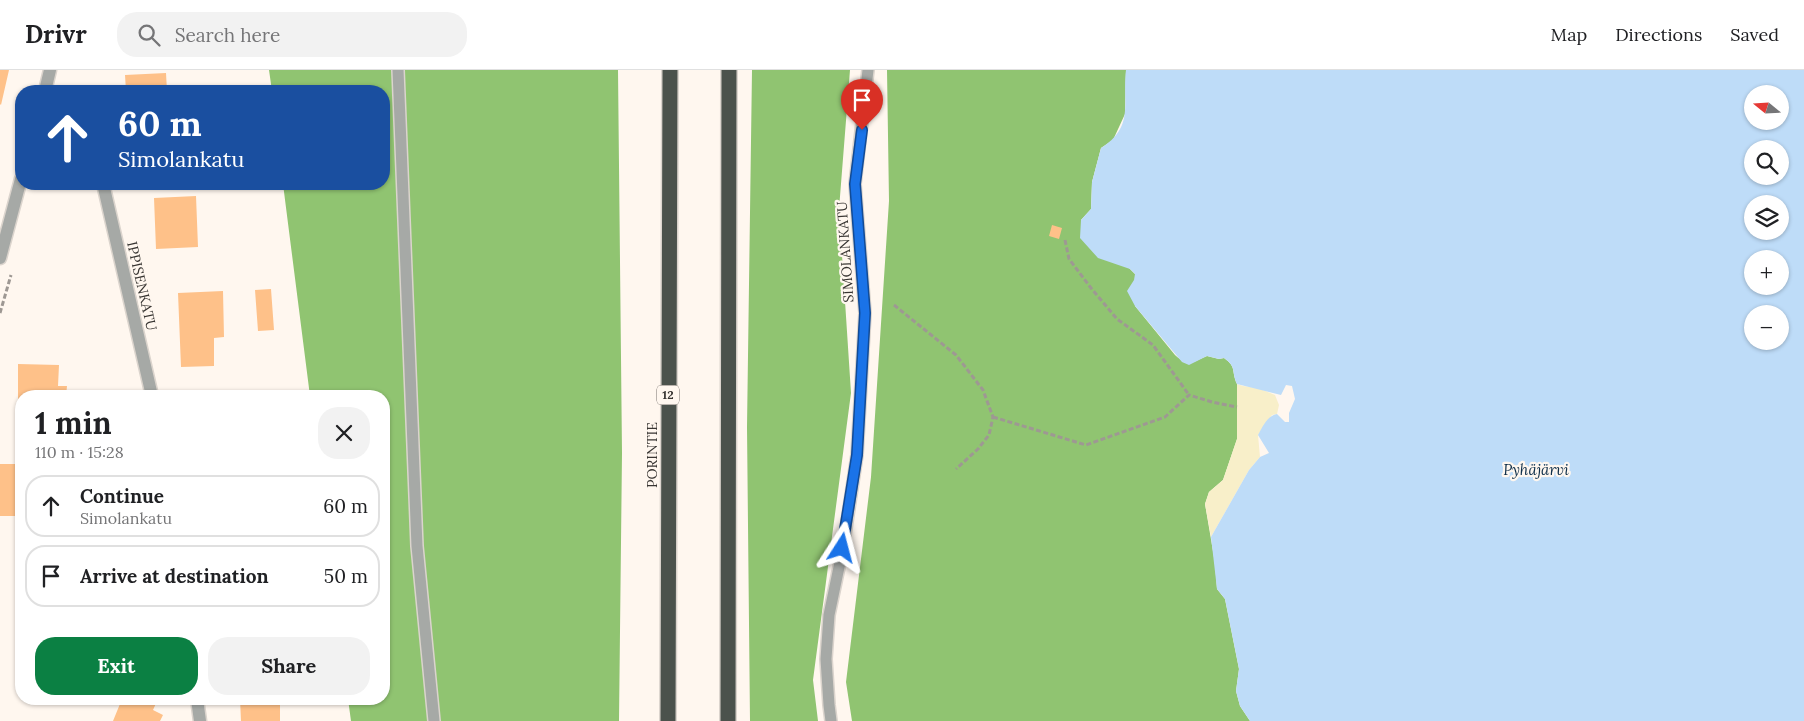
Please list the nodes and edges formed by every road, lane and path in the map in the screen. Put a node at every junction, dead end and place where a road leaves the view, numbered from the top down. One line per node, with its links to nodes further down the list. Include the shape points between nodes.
1 (50, 70): 6 (street)
2 (398, 70): 19 (lane, via 417,546)
3 (670, 70): 20 (highway, PORINTIE / 12)
4 (729, 70): 21 (highway)
5 (868, 70): 22 (lane, SIMOLANKATU, via 855,184 865,313 857,455 829,615 826,659)
6 (46, 85)
7 (18, 190): 10 (street)
8 (104, 190): 12 (street, IPPISENKATU)
9 (1064, 240): 13 (path, via 1069,259 1091,288 1117,319 1153,345)
10 (0, 258)
11 (894, 305): 15 (path, via 956,355 983,390)
12 (151, 390)
13 (1189, 395): 14 (path); 15 (path, via 1165,417 1086,445)
14 (1237, 407)
15 (993, 417): 16 (path, via 989,435)
16 (956, 469)
17 (198, 705): 18 (street)
18 (200, 721)
19 (434, 721)
20 (668, 721)
21 (728, 721)
22 (832, 721)

